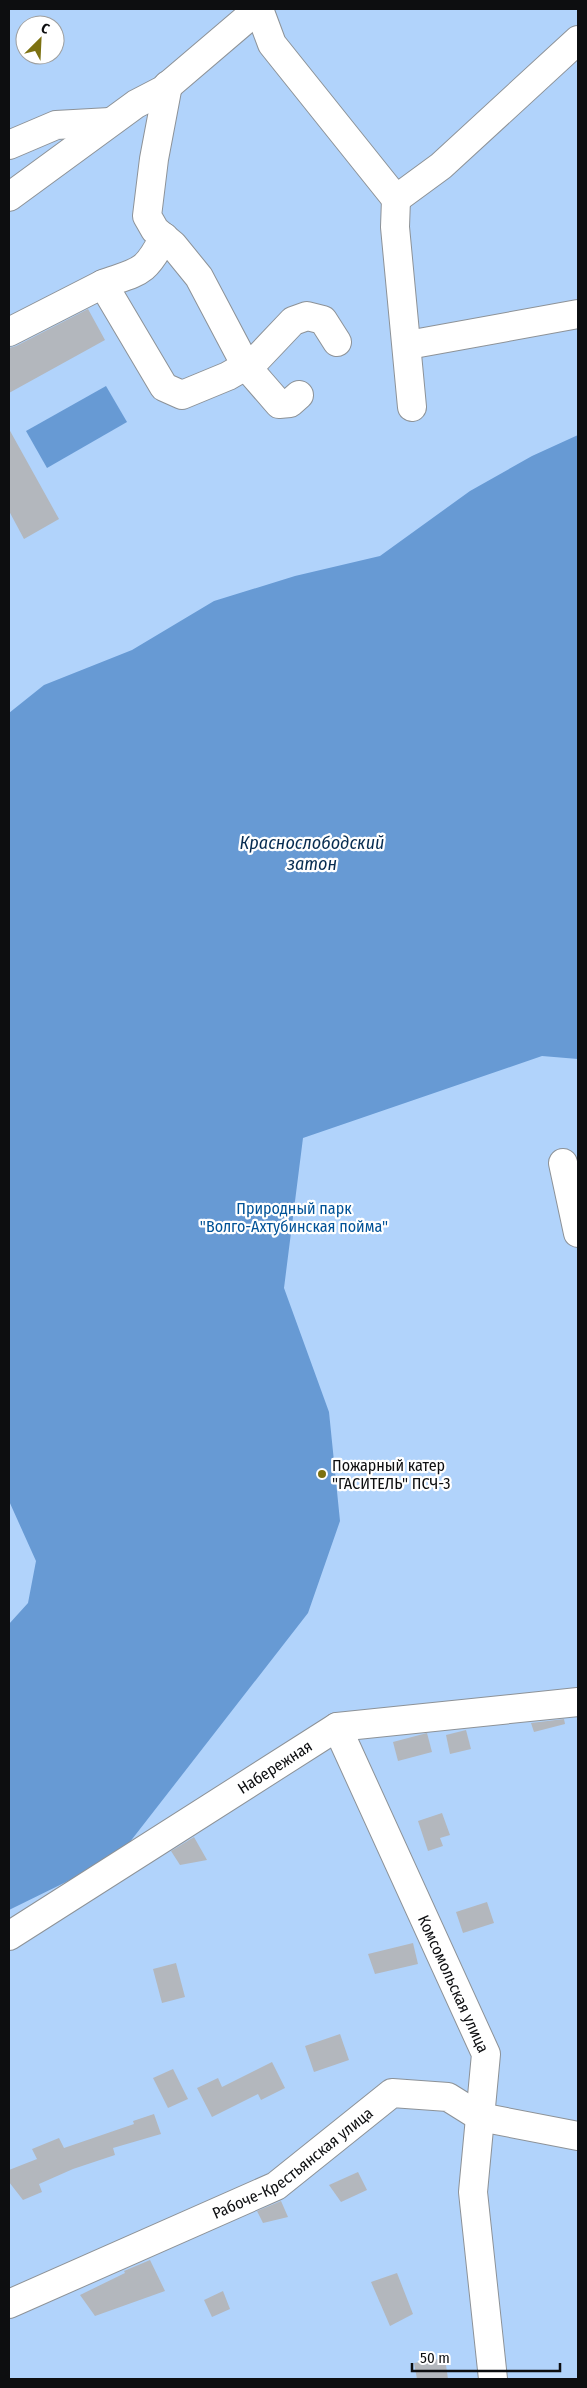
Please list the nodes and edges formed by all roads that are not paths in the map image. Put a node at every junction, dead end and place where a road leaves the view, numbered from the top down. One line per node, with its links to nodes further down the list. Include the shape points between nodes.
1 (258, 9): 3 (street); 7 (street, via 272,44 294,80)
2 (578, 40): 7 (street, via 440,166)
3 (168, 85): 4 (street); 8 (street, via 147,216)
4 (110, 122): 5 (street, via 56,125); 6 (street)
5 (9, 145)
6 (9, 196)
7 (396, 199): 13 (street, via 395,227)
8 (164, 238): 9 (street, via 142,271); 14 (street, via 199,277)
9 (103, 284): 11 (street); 14 (street, via 164,387 182,395)
10 (578, 314): 13 (street)
11 (9, 332)
12 (337, 342): 14 (street, via 322,320 306,316 294,321)
13 (408, 344): 16 (street)
14 (246, 366): 15 (street, via 279,404 290,403)
15 (299, 395)
16 (412, 407)
17 (563, 1163): 18 (street)
18 (578, 1233)
19 (578, 1702): 20 (street, Набережная)
20 (336, 1728): 21 (street, Набережная); 22 (street, Комсомольская улица, via 486,2054)
21 (9, 1936)
22 (480, 2117): 23 (street, Рабоче-Крестьянская улица); 24 (street, Рабоче-Крестьянская улица, via 448,2097 392,2093 276,2186); 25 (street, Комсомольская улица, via 473,2192)
23 (578, 2136)
24 (9, 2304)
25 (493, 2379)

